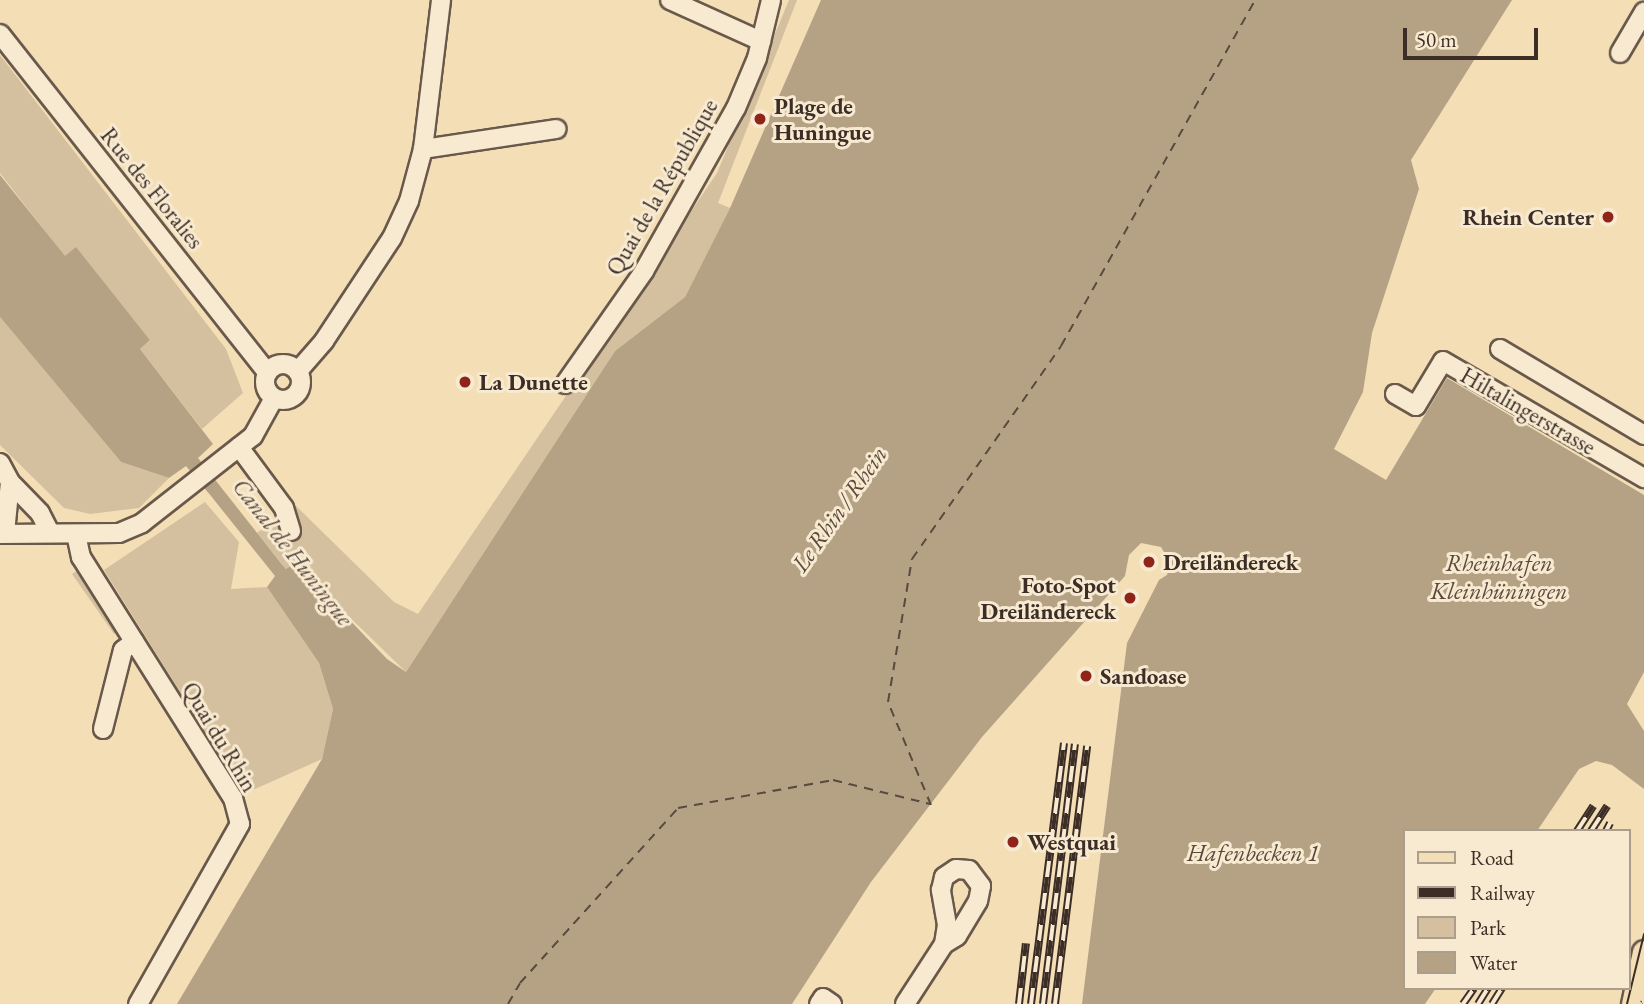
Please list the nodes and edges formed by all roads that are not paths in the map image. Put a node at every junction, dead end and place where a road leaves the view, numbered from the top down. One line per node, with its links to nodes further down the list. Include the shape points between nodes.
1 (441, 0): 9 (street)
2 (670, 0): 6 (street)
3 (771, 0): 6 (street, Quai de la République)
4 (1644, 12): 7 (street)
5 (0, 34): 12 (street, Rue des Floralies)
6 (761, 41): 13 (street, Quai de la République, via 736,108 688,196 628,295)
7 (1620, 53)
8 (557, 129): 9 (street)
9 (423, 149): 11 (street, via 392,238 324,341)
10 (1500, 349): 16 (street)
11 (298, 371): 12 (street, via 282,363); 15 (street, via 300,390 293,398)
12 (267, 372): 15 (street, via 266,391)
13 (565, 384)
14 (1395, 394): 19 (street, Hiltalingerstrasse, via 1416,406 1443,361)
15 (274, 398): 17 (street, via 259,428)
16 (1644, 435)
17 (233, 452): 21 (street, via 284,508); 24 (street, via 166,504 119,533)
18 (0, 463): 20 (street)
19 (1644, 478)
20 (10, 482): 22 (street, via 40,513); 23 (street)
21 (291, 531)
22 (50, 533): 23 (street); 24 (street)
23 (2, 534)
24 (76, 534): 25 (street, Quai du Rhin, via 81,557)
25 (134, 642): 26 (street, via 123,650); 29 (street, Quai du Rhin, via 233,798 240,824)
26 (103, 729)
27 (944, 944): 32 (street)
28 (1644, 952): 33 (main road)
29 (138, 1004)
30 (819, 1004): 31 (street, via 823,998)
31 (832, 1004)
32 (905, 1004)
33 (1633, 1004)

